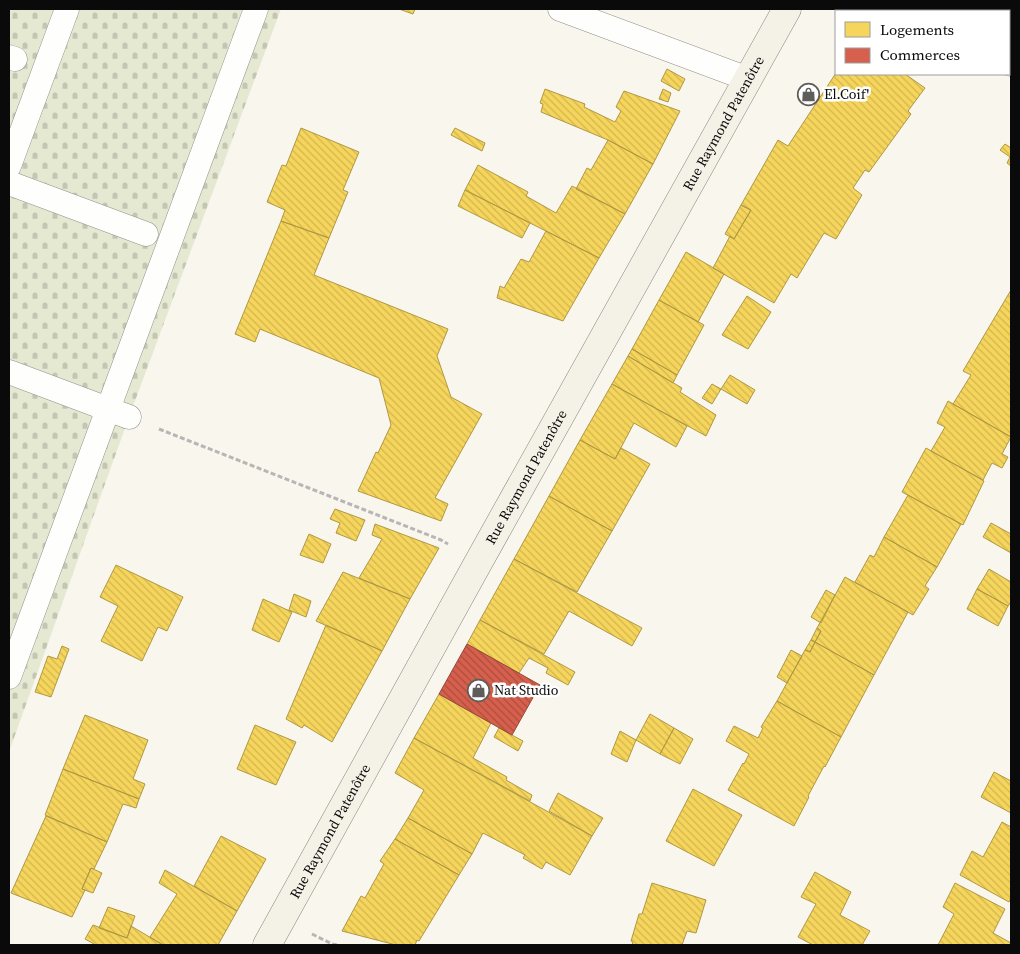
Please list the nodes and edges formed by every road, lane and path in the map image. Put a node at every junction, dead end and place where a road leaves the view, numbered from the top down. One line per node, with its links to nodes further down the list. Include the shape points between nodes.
1 (67, 9): 6 (lane)
2 (256, 9): 10 (lane)
3 (560, 9): 5 (lane)
4 (787, 9): 5 (main road, Rue Raymond Patenôtre)
5 (748, 78): 11 (main road, Rue Raymond Patenôtre)
6 (9, 166)
7 (9, 183): 8 (lane)
8 (146, 234)
9 (9, 372): 10 (lane)
10 (118, 413): 11 (path, via 441,540); 12 (lane)
11 (478, 563): 14 (main road, Rue Raymond Patenôtre)
12 (13, 650): 13 (lane)
13 (9, 677)
14 (267, 945)

